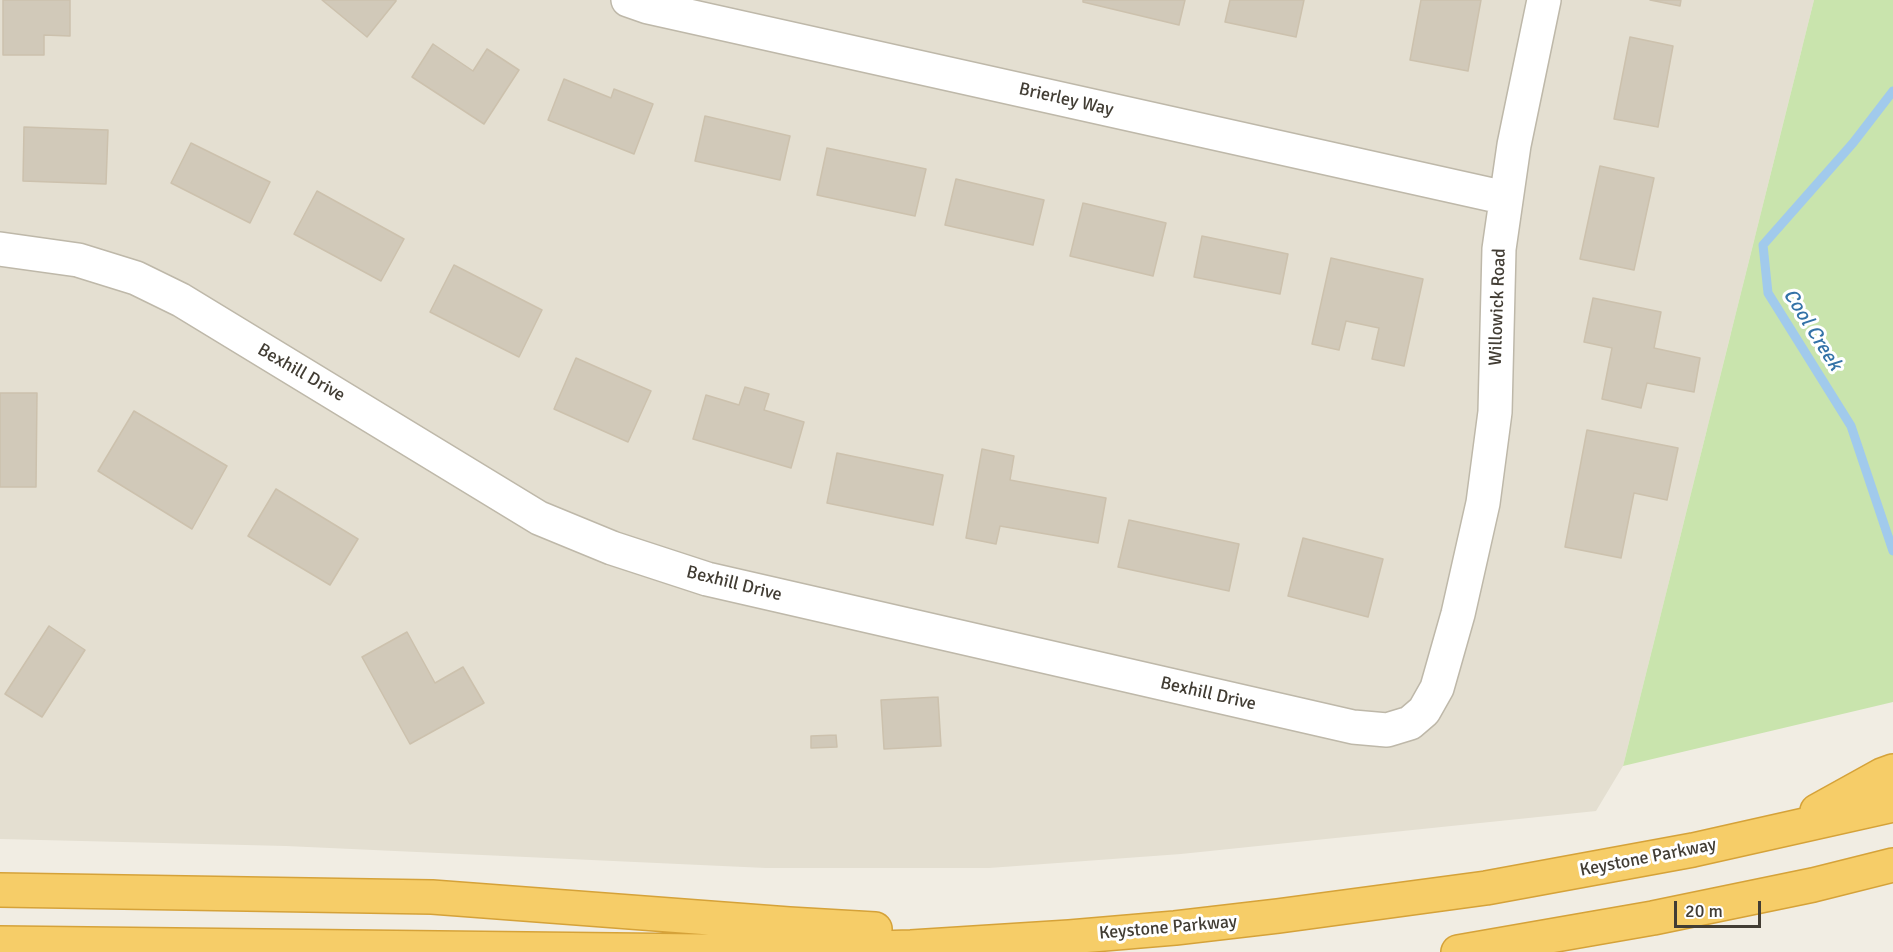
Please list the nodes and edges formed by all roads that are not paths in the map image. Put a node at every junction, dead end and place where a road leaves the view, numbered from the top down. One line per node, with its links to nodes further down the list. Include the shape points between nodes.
1 (628, 0): 3 (street, Brierley Way)
2 (1545, 0): 3 (street, Willowick Road)
3 (1506, 198): 5 (street, Willowick Road, via 1499,249 1495,412 1483,503)
4 (0, 249): 5 (street, Bexhill Drive, via 78,260 136,278 181,300 539,518 612,548 706,579 1353,727 1387,730 1410,723 1424,711 1437,688)
5 (1458, 614)
6 (1893, 771): 8 (highway)
7 (1893, 804): 8 (highway, Keystone Parkway)
8 (1779, 831): 13 (highway, Keystone Parkway, via 1590,870 1428,897 1196,926)
9 (1893, 865): 11 (highway)
10 (1893, 882): 11 (highway)
11 (1813, 885): 15 (highway)
12 (0, 890): 13 (highway, via 432,897 789,924)
13 (1069, 937): 14 (highway, Keystone Parkway, via 911,947 714,951)
14 (0, 943)
15 (1458, 952)

